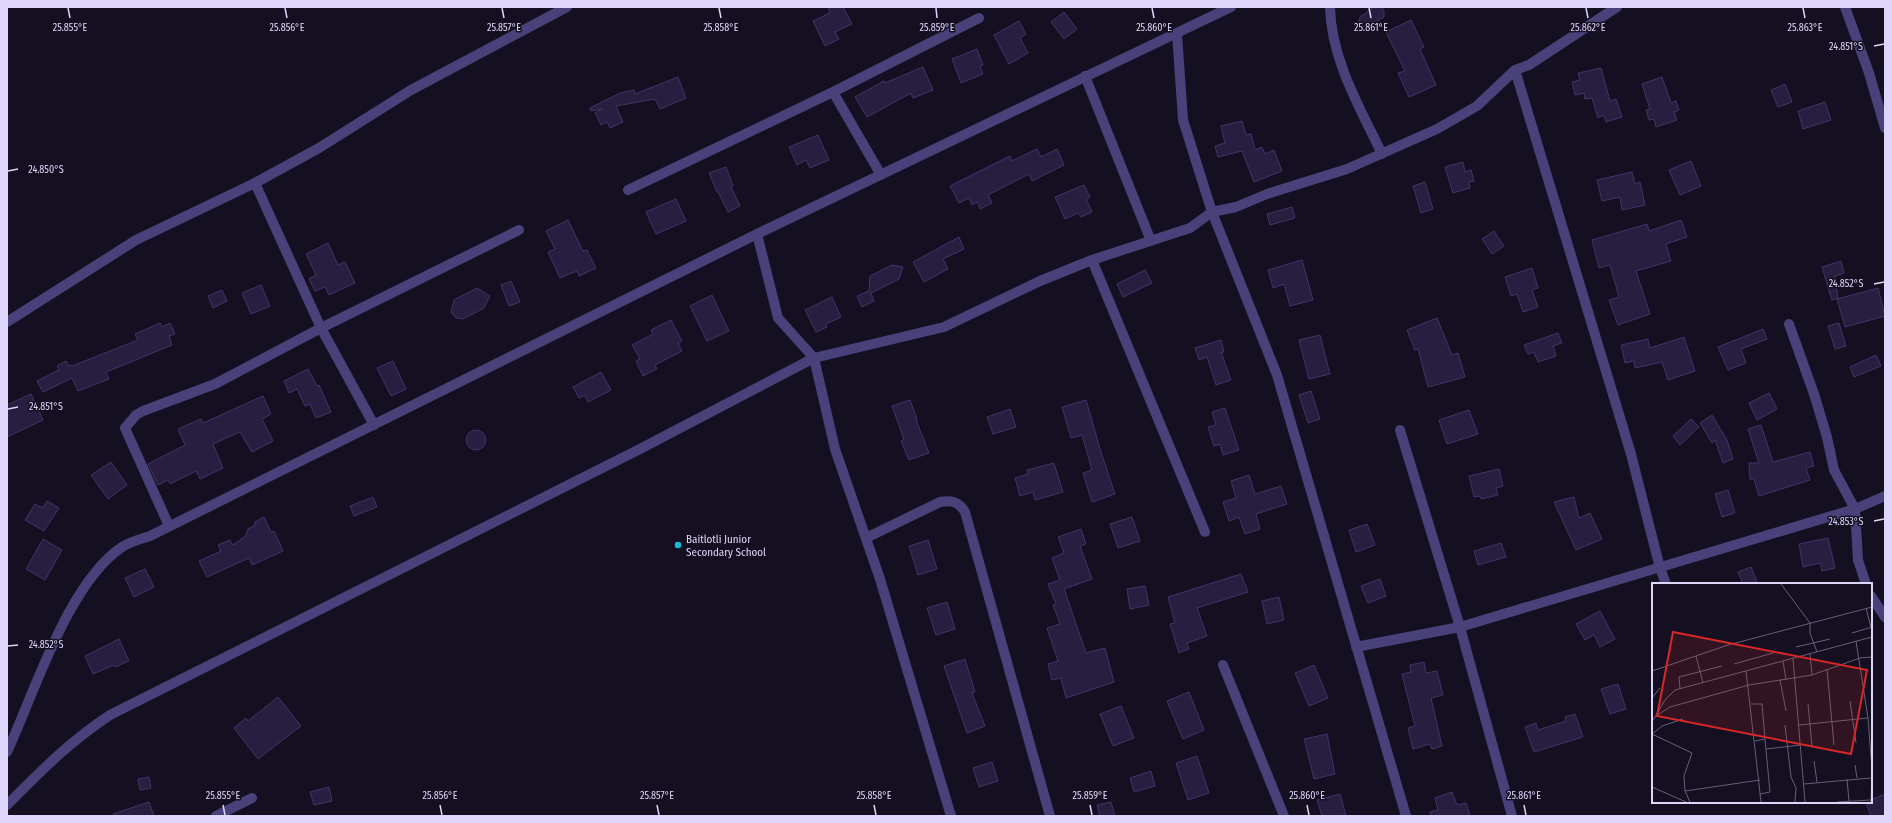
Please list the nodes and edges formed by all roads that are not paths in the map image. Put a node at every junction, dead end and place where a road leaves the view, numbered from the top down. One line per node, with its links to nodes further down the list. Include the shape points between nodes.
1 (567, 7): 14 (street, via 411,90 319,148)
2 (1231, 7): 7 (street)
3 (1330, 7): 12 (street, via 1330,28 1334,43 1352,90)
4 (1617, 7): 8 (street, via 1530,65)
5 (1845, 7): 11 (street)
6 (979, 18): 10 (street)
7 (1177, 34): 9 (street); 16 (street, via 1183,120)
8 (1515, 70): 12 (street, via 1476,106 1437,129); 32 (street, via 1631,454)
9 (1085, 76): 13 (street); 19 (street)
10 (832, 92): 13 (street); 15 (street)
11 (1884, 122)
12 (1382, 154): 16 (street, via 1347,169 1236,207)
13 (881, 175): 18 (street)
14 (256, 183): 21 (street, via 136,240); 23 (street)
15 (628, 190)
16 (1212, 212): 19 (street, via 1190,228); 38 (street, via 1276,375)
17 (519, 230): 23 (street)
18 (757, 234): 24 (street, via 778,318); 25 (street)
19 (1151, 241): 20 (street)
20 (1092, 260): 24 (street, via 944,327); 30 (street)
21 (7, 322)
22 (1789, 324): 28 (street, via 1814,394 1834,470)
23 (321, 328): 25 (street); 29 (street, via 215,384 143,411 131,420 125,428 129,440)
24 (814, 358): 31 (street, via 835,449); 42 (street, via 640,449 110,715 60,752)
25 (374, 425): 29 (street)
26 (1400, 430): 37 (street)
27 (1885, 496): 28 (street)
28 (1855, 509): 32 (street); 34 (street, via 1858,560)
29 (169, 526): 40 (street, via 122,547 95,572 60,631)
30 (1205, 532)
31 (866, 538): 44 (street); 45 (street, via 940,502 950,500 960,504 965,512)
32 (1660, 568): 33 (street); 37 (street)
33 (1666, 583)
34 (1866, 583)
35 (1872, 598): 36 (street)
36 (1885, 617)
37 (1460, 627): 38 (street); 48 (street)
38 (1356, 647): 47 (street)
39 (1223, 665): 46 (street)
40 (7, 752)
41 (252, 798): 43 (street)
42 (7, 805)
43 (216, 816)
44 (951, 816)
45 (1050, 816)
46 (1284, 816)
47 (1406, 816)
48 (1512, 816)

